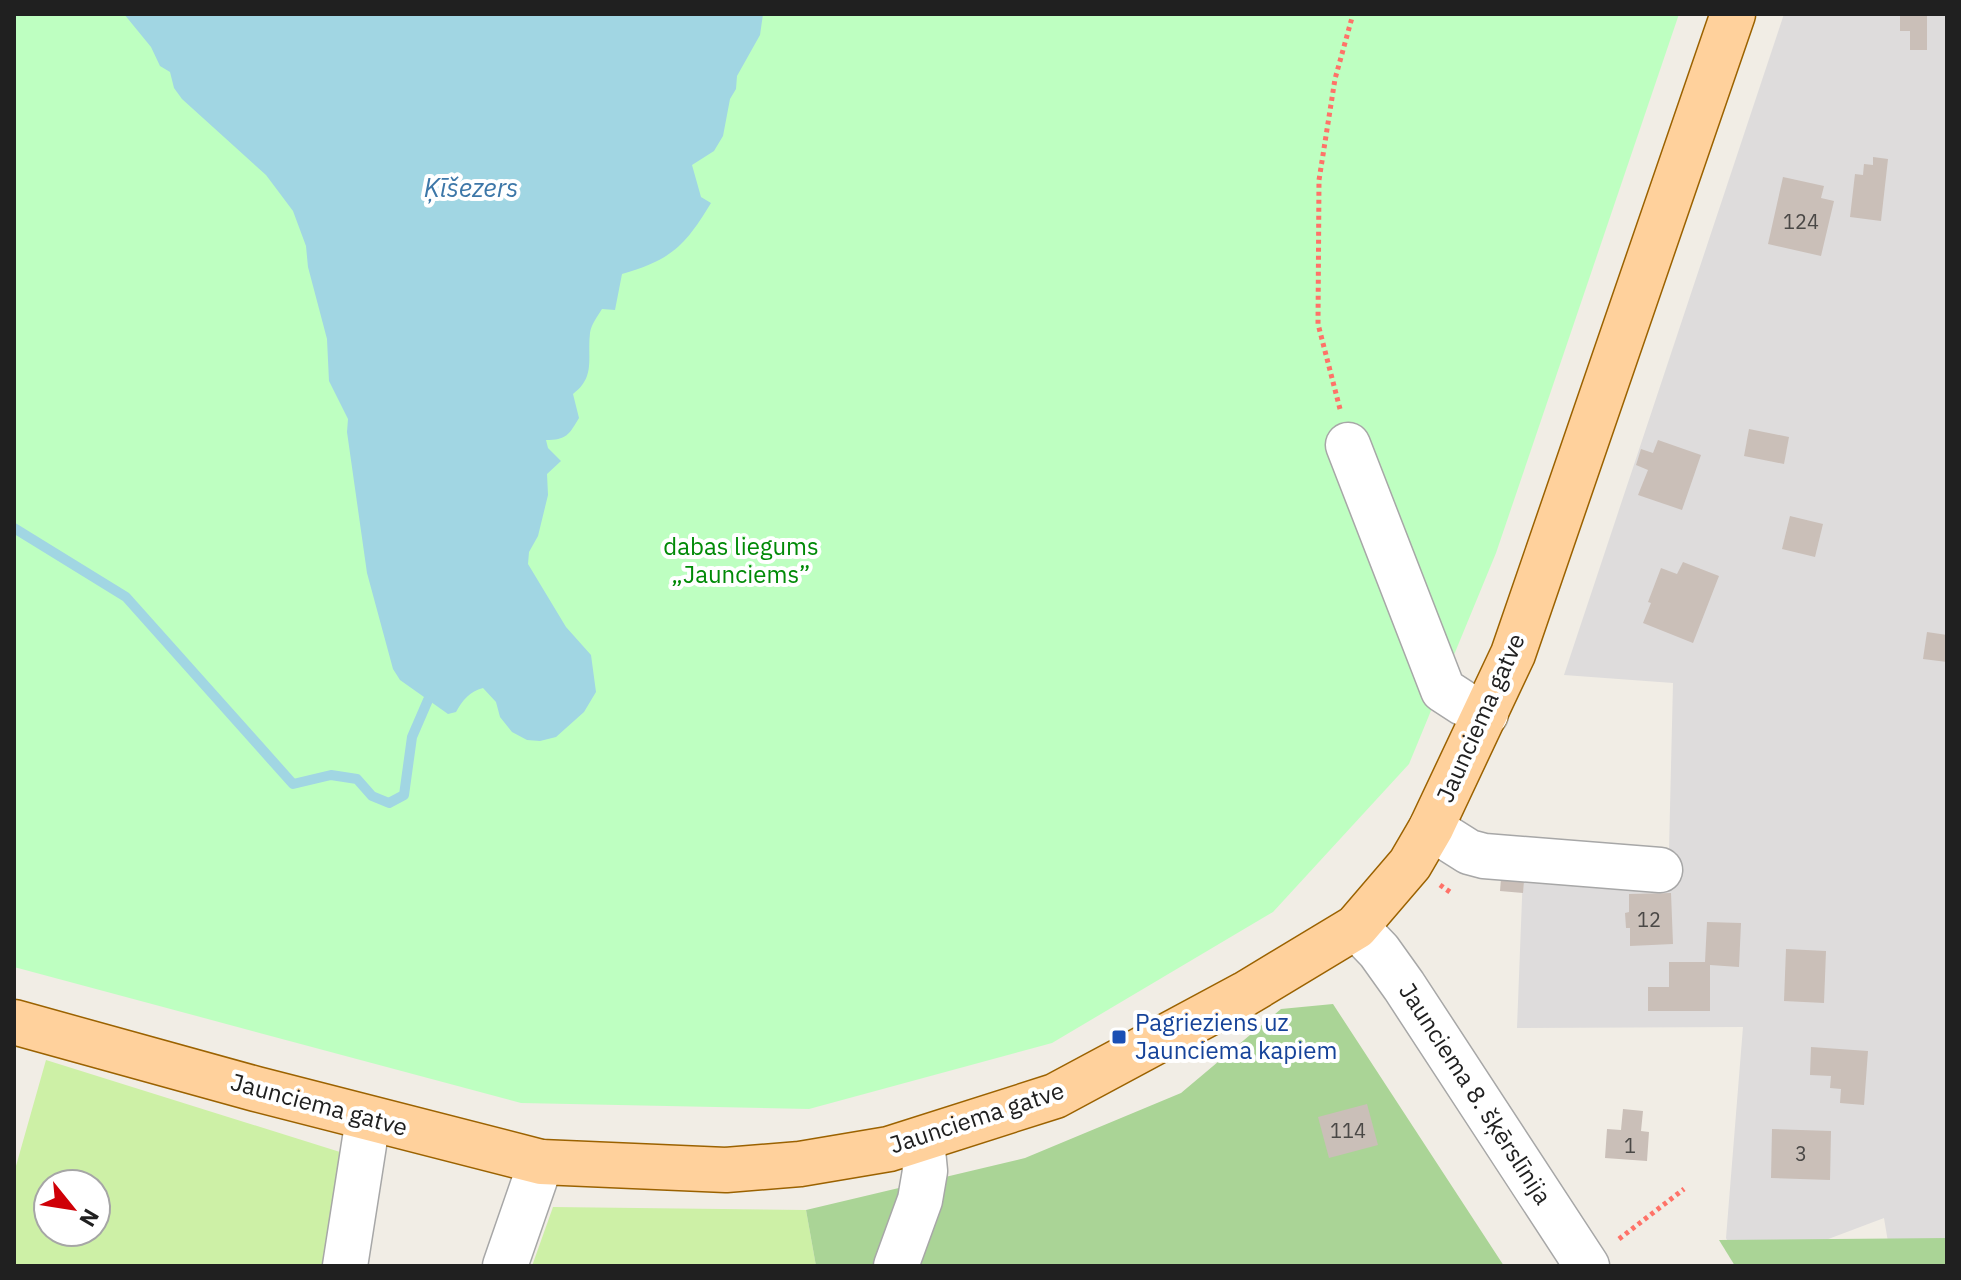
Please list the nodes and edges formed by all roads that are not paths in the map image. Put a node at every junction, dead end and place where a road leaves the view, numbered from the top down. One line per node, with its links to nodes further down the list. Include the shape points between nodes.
1 (1733, 14): 3 (main road, Jaunciema gatve, via 1513,654)
2 (1348, 445): 3 (street, via 1443,690)
3 (1486, 714): 4 (main road, Jaunciema gatve)
4 (1431, 828): 5 (street, via 1484,856); 6 (main road, Jaunciema gatve, via 1410,864)
5 (1660, 870)
6 (1356, 927): 9 (main road, Jaunciema gatve, via 1055,1096); 11 (street, Jaunciema 8. šķērslīnija)
7 (14, 1022): 8 (main road, Jaunciema gatve)
8 (368, 1119): 10 (main road, Jaunciema gatve); 12 (street)
9 (922, 1140): 10 (main road, Jaunciema gatve, via 800,1164 726,1170); 14 (street, via 925,1171 920,1200)
10 (541, 1162): 13 (street)
11 (1603, 1253)
12 (345, 1266)
13 (505, 1266)
14 (896, 1266)

